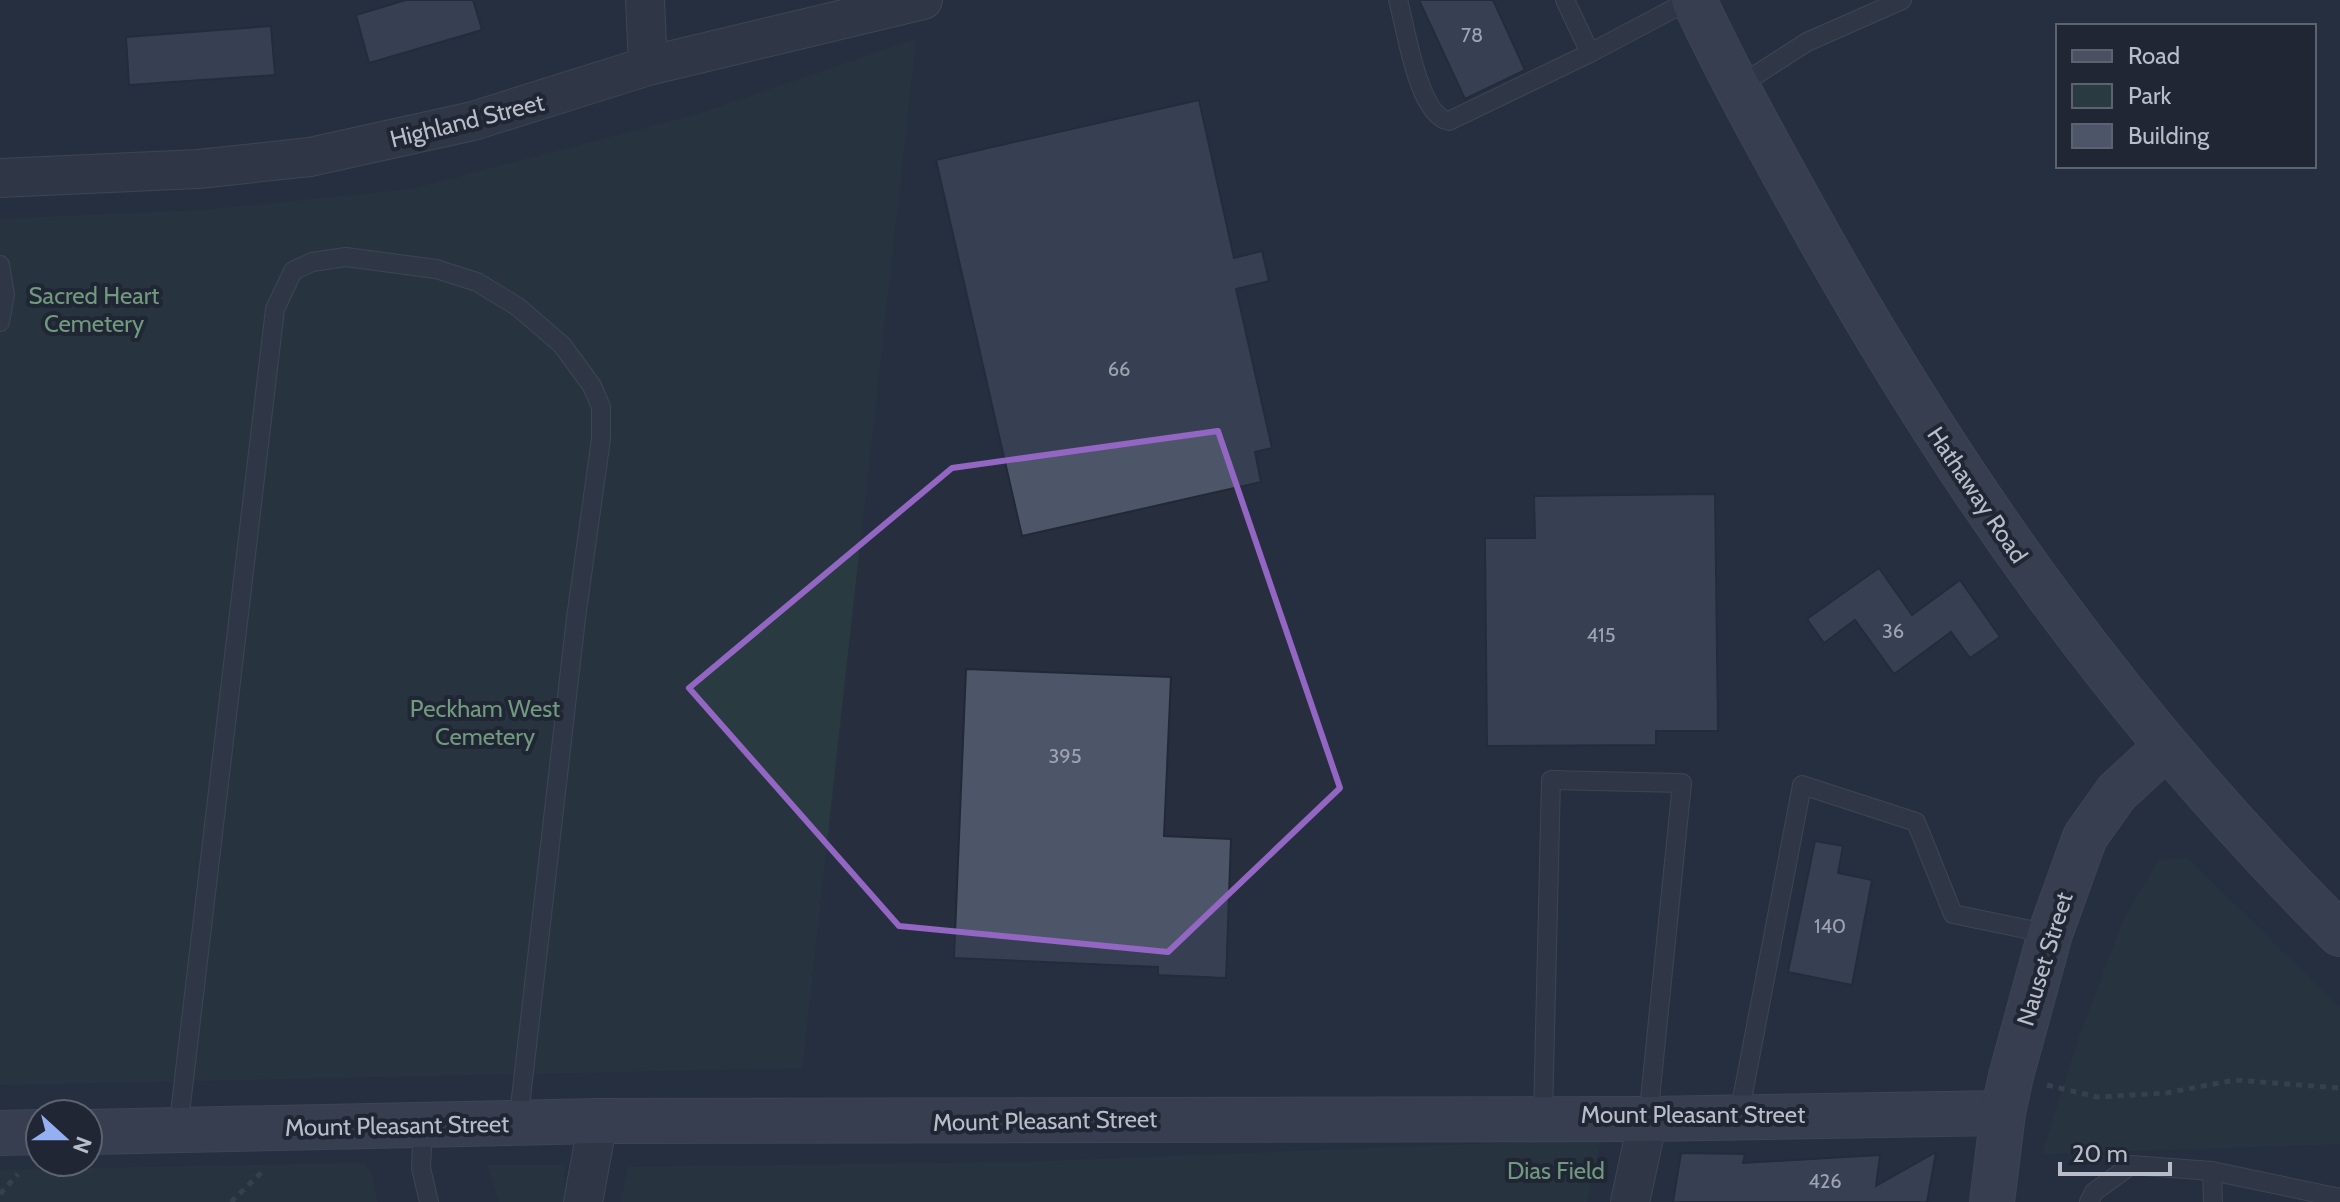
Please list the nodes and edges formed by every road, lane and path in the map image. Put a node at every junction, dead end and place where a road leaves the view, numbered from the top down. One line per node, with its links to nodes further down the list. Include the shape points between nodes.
1 (645, 0): 8 (street)
2 (923, 0): 8 (street, Highland Street)
3 (1398, 0): 7 (lane, via 1426,104 1443,121)
4 (1565, 0): 7 (lane)
5 (1692, 0): 7 (lane); 9 (main road, Hathaway Road)
6 (1902, 0): 9 (lane, via 1807,42)
7 (1590, 53)
8 (648, 66): 10 (street, Highland Street, via 473,121 310,157 198,169)
9 (1737, 87): 13 (main road, Hathaway Road, via 1929,425 2041,590)
10 (0, 178)
11 (0, 265): 12 (lane, via 5,295)
12 (0, 322)
13 (2165, 748): 14 (main road, Nauset Street, via 2117,792 2085,837); 15 (main road, Hathaway Road)
14 (2050, 934): 17 (main road, Nauset Street); 18 (lane, via 1953,914 1916,822 1802,785)
15 (2340, 934)
16 (2340, 1088): 17 (path, via 2235,1080 2166,1093)
17 (2007, 1094): 18 (main road, Mount Pleasant Street); 33 (main road, Nauset Street)
18 (1739, 1115): 20 (main road, Mount Pleasant Street)
19 (1543, 1116): 20 (main road, Mount Pleasant Street); 20 (lane, via 1551,780 1682,783); 21 (main road, Mount Pleasant Street)
20 (1648, 1119): 32 (street)
21 (598, 1121): 22 (main road, Mount Pleasant Street); 31 (street)
22 (518, 1124): 23 (main road, Mount Pleasant Street); 24 (lane, via 601,407 562,345 518,307 477,282 436,269 346,257 293,271 275,309)
23 (423, 1126): 24 (main road, Mount Pleasant Street); 30 (lane, via 421,1168)
24 (178, 1130): 26 (main road, Mount Pleasant Street)
25 (24, 1132): 27 (main road)
26 (104, 1132)
27 (0, 1133)
28 (2212, 1171): 29 (lane); 34 (lane, via 2131,1165 2094,1192); 35 (lane)
29 (2340, 1198)
30 (429, 1202)
31 (583, 1202)
32 (1630, 1202)
33 (1992, 1202)
34 (2089, 1202)
35 (2213, 1202)

